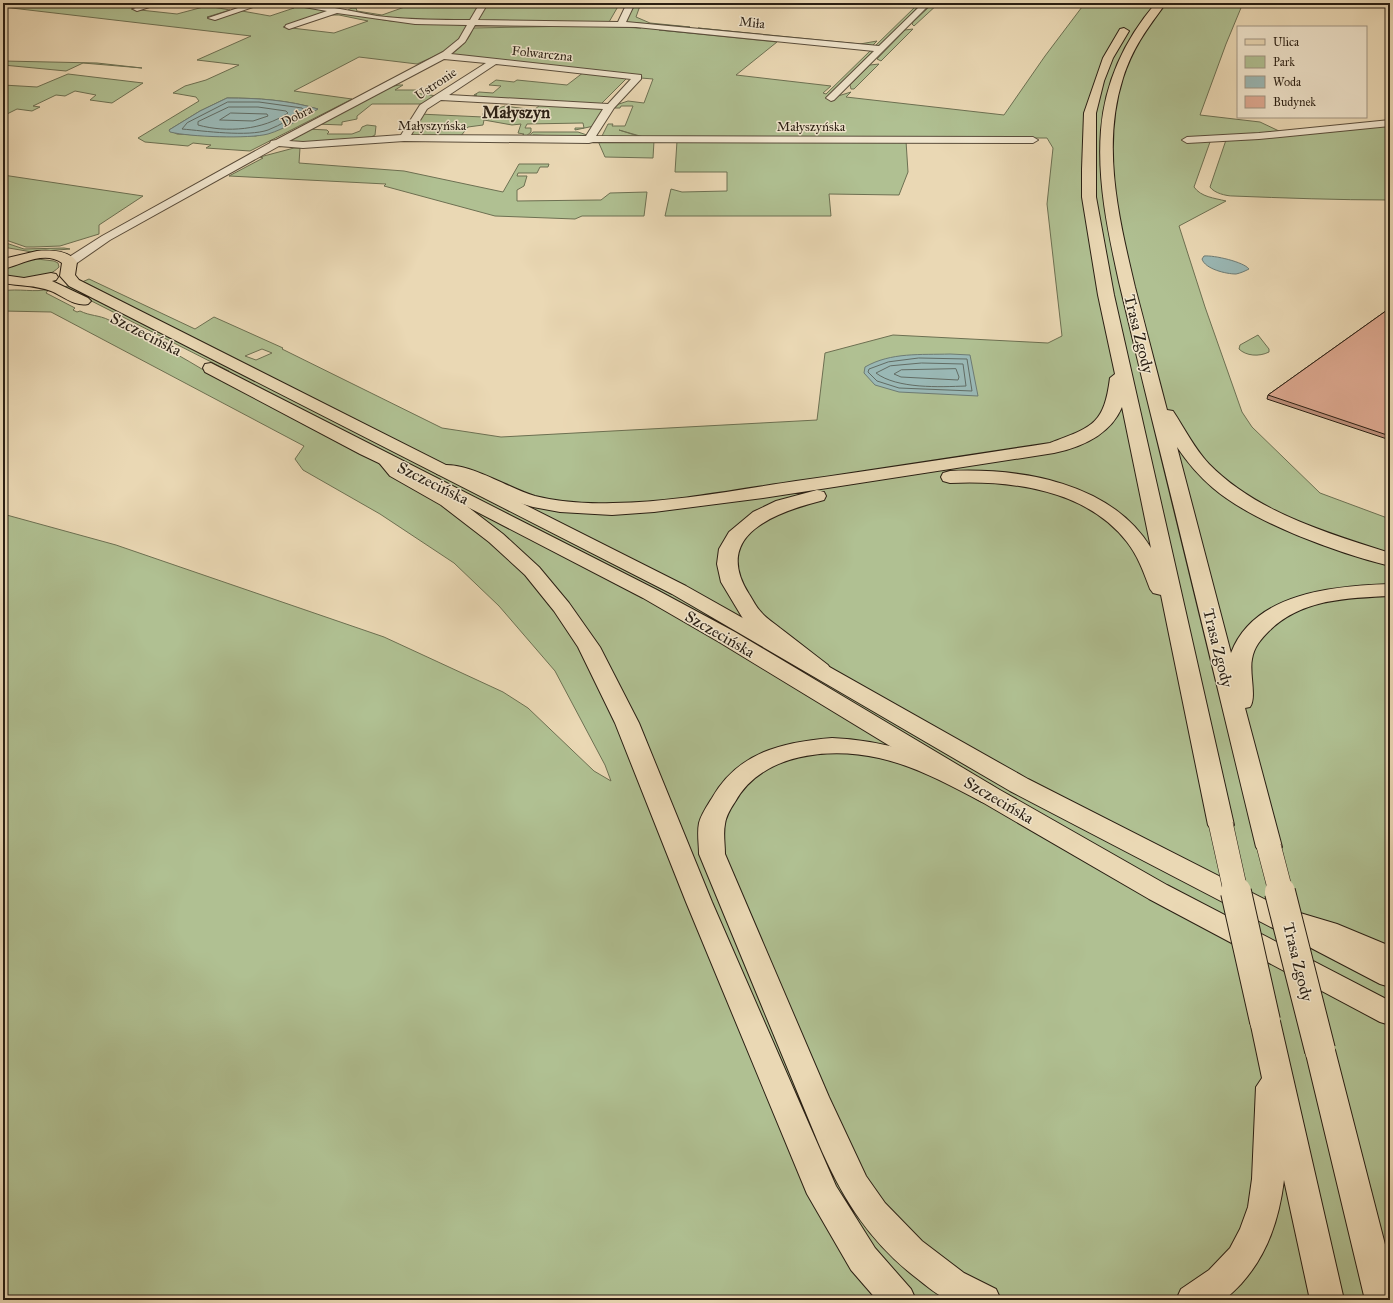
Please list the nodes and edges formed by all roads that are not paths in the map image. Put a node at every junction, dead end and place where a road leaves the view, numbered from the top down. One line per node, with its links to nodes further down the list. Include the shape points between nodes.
1 (158, 3): 9 (street)
2 (261, 3): 11 (street)
3 (293, 3): 10 (street, Miła)
4 (484, 3): 13 (street, Dobra)
5 (631, 3): 14 (street)
6 (921, 3): 16 (street, via 923,7)
7 (1161, 3): 36 (main road, Trasa Zgody, via 1146,21 1124,60 1108,114 1106,133 1107,171 1113,220)
8 (356, 5): 10 (street)
9 (137, 9)
10 (338, 11): 13 (street, Miła, via 402,21); 15 (street)
11 (212, 18)
12 (1132, 20): 35 (main road, Trasa Zgody, via 1118,40 1099,81 1090,113 1088,132 1092,218)
13 (472, 24): 14 (street, Miła); 17 (street, Dobra, via 460,43)
14 (621, 24): 16 (street, Miła)
15 (289, 27)
16 (880, 49): 20 (street)
17 (444, 56): 18 (street, Folwarczna); 28 (street, Dobra)
18 (494, 62): 19 (street, Ustronie); 21 (street, Folwarczna, via 638,77)
19 (438, 97): 21 (street); 25 (street, Ustronie, via 423,107)
20 (831, 98)
21 (610, 107): 24 (street)
22 (1390, 123): 27 (street, via 1248,137)
23 (533, 131): 24 (street, via 577,131)
24 (590, 137): 25 (street, Małyszyńska); 26 (street, Małyszyńska)
25 (404, 138): 28 (street, Małyszyńska, via 303,145)
26 (1033, 140)
27 (1187, 140)
28 (275, 143): 31 (street, Dobra)
29 (3, 250): 30 (main road)
30 (34, 255): 31 (main road); 32 (main road)
31 (65, 262): 33 (main road, via 56,276); 38 (main road, Szczecińska, via 67,276 74,283)
32 (3, 265)
33 (36, 281): 34 (main road); 37 (main road, Szczecińska, via 57,288 126,323)
34 (6, 282)
35 (1119, 356): 38 (main road, via 1116,399 1102,426 1084,437 1054,448 1021,455 654,506 612,509 560,506 533,501 510,494 469,474); 41 (main road, Trasa Zgody)
36 (1153, 387): 39 (main road, via 1188,450 1217,482 1264,511 1300,529); 43 (main road, Trasa Zgody)
37 (384, 459): 44 (main road, Szczecińska, via 436,483 673,607); 50 (main road, via 397,472 448,501 501,543 532,572 562,607 589,647 627,723 699,902 823,1194 863,1259)
38 (444, 470): 42 (main road, Szczecińska, via 679,590)
39 (1390, 560)
40 (1390, 590): 43 (main road, via 1346,592 1289,606 1264,622 1246,642 1239,662)
41 (1182, 642): 42 (main road, via 1153,572 1136,539 1114,516 1058,488 998,477 960,476 810,497 783,505 760,516 736,536 729,549 727,564 731,582 741,600 753,617); 49 (main road, Trasa Zgody, bridge)
42 (820, 670): 45 (main road, Szczecińska, via 1026,788)
43 (1245, 757): 54 (main road, Trasa Zgody, bridge)
44 (991, 796): 48 (main road, Szczecińska, via 1158,892); 51 (main road, via 938,771 878,750 839,746 812,747 770,757 739,776 724,794 712,823 712,854 785,1030 842,1160 861,1196 887,1229 920,1261 956,1286)
45 (1270, 914): 46 (main road, via 1327,932); 47 (main road, Szczecińska)
46 (1390, 958)
47 (1390, 976)
48 (1390, 1014)
49 (1273, 1056): 52 (main road, via 1267,1196 1259,1228 1243,1258 1232,1272); 53 (main road, Trasa Zgody)
50 (899, 1300)
51 (984, 1300)
52 (1194, 1300)
53 (1326, 1300)
54 (1382, 1300)

